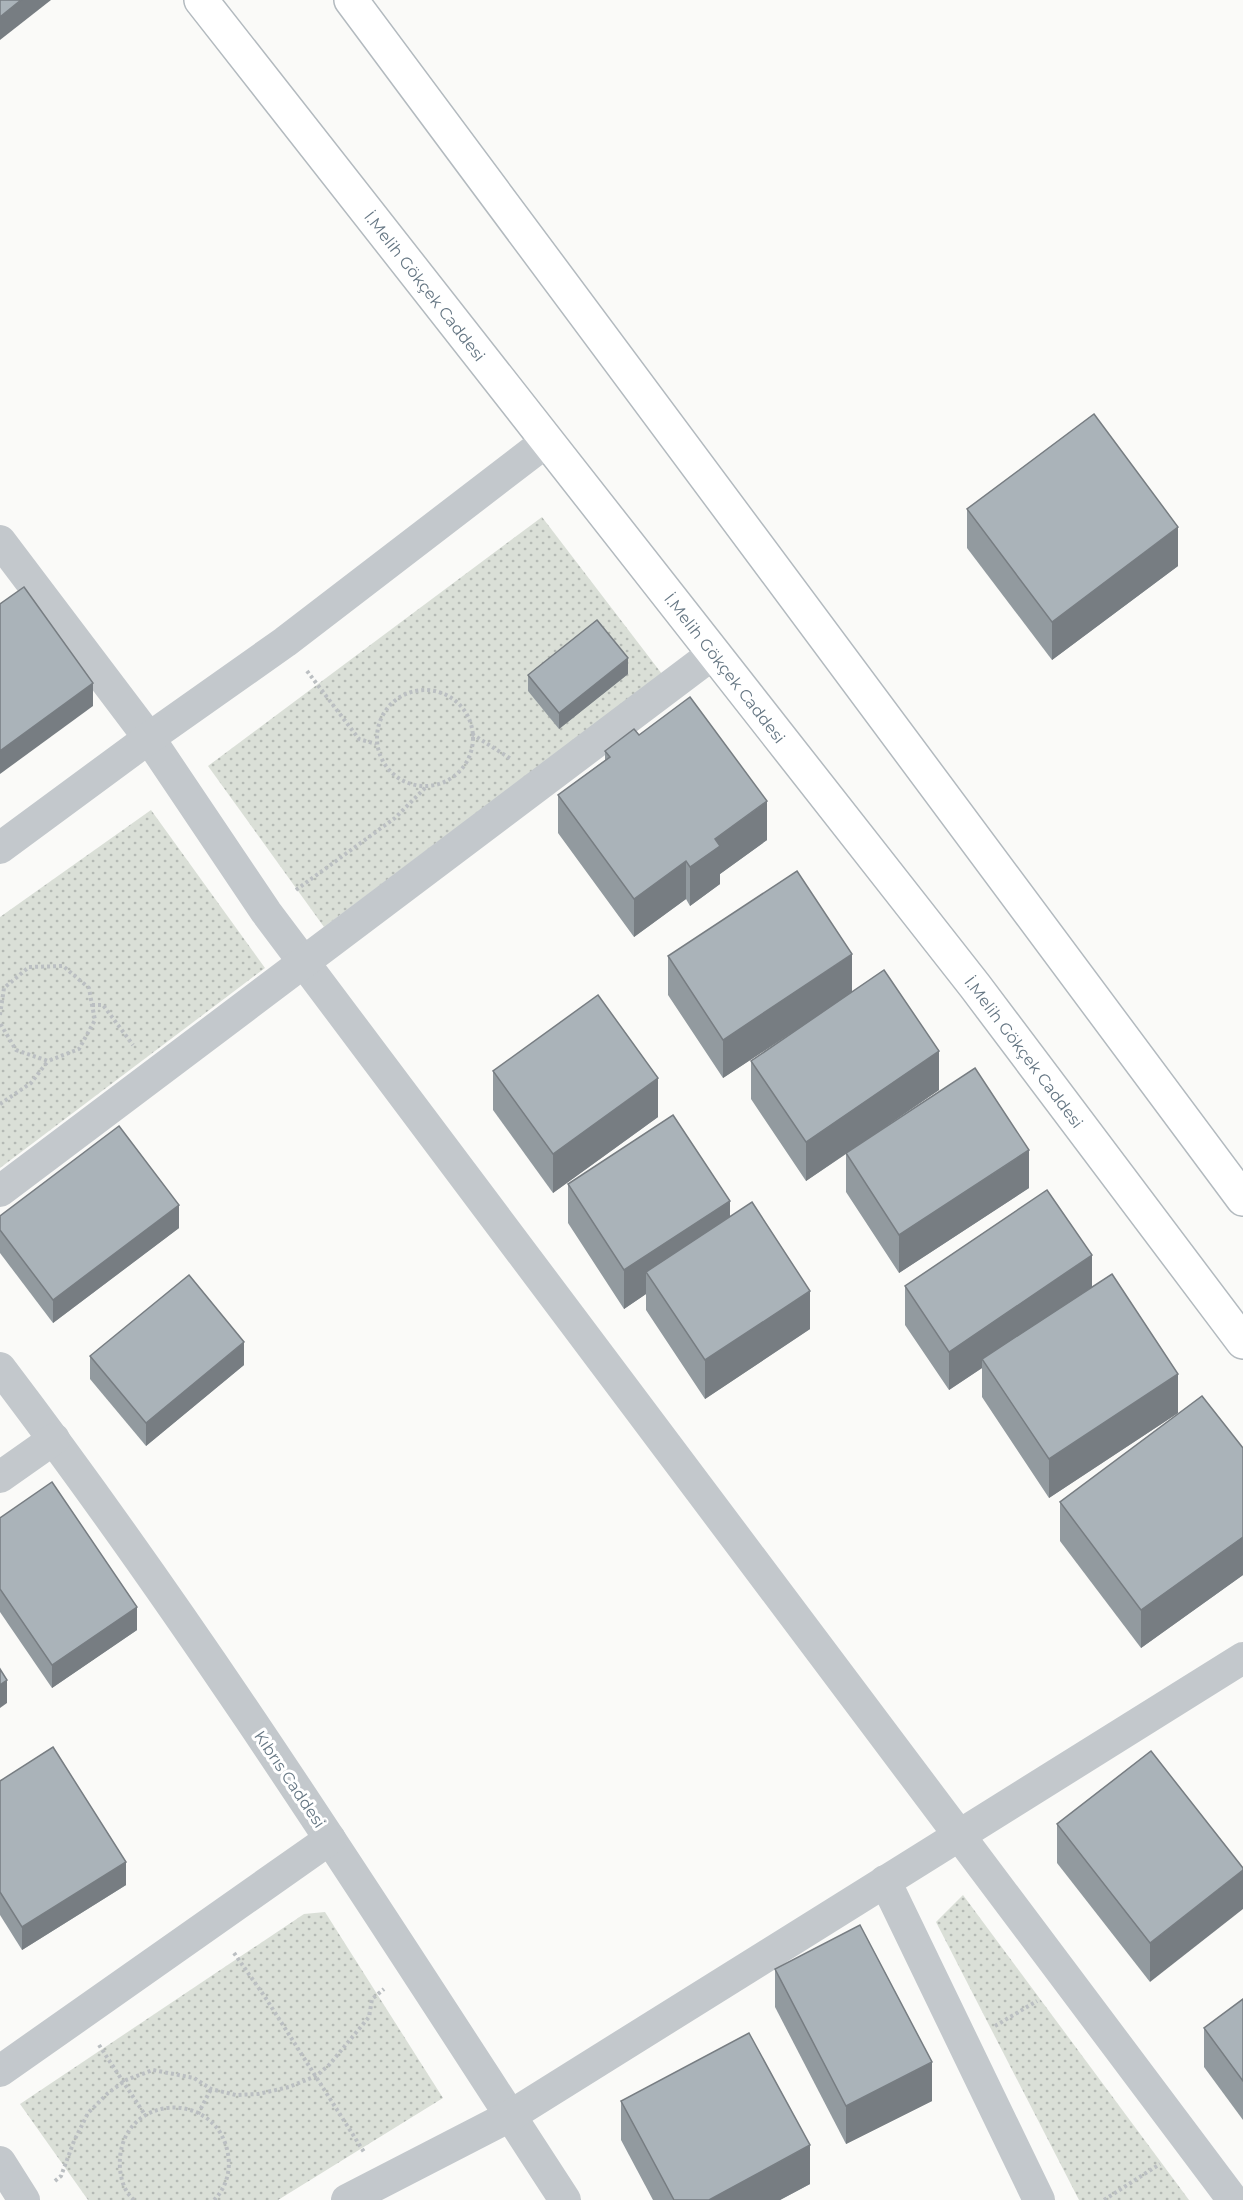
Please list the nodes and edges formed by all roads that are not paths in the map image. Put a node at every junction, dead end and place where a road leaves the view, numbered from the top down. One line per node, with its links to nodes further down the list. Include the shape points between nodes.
1 (201, 0): 3 (main road, İ.Melih Gökçek Caddesi)
2 (351, 0): 10 (main road)
3 (547, 441): 5 (main road, İ.Melih Gökçek Caddesi); 6 (street, via 285,642)
4 (0, 541): 6 (street)
5 (714, 653): 8 (street); 11 (main road, İ.Melih Gökçek Caddesi, via 975,986)
6 (149, 738): 7 (street); 8 (street)
7 (0, 848)
8 (303, 962): 9 (street); 16 (street)
9 (0, 1191)
10 (1243, 1199)
11 (1243, 1342)
12 (0, 1368): 13 (street, Kıbrıs Caddesi)
13 (54, 1439): 14 (street); 17 (street, Kıbrıs Caddesi, via 210,1659)
14 (0, 1477)
15 (1243, 1658): 16 (street)
16 (958, 1837): 18 (street); 26 (street)
17 (330, 1839): 19 (street); 20 (street, Kıbrıs Caddesi)
18 (885, 1881): 20 (street); 25 (street)
19 (0, 2071)
20 (510, 2116): 23 (street); 24 (street, Kıbrıs Caddesi)
21 (0, 2162): 22 (street)
22 (24, 2200)
23 (347, 2200)
24 (565, 2200)
25 (1039, 2200)
26 (1233, 2200)

